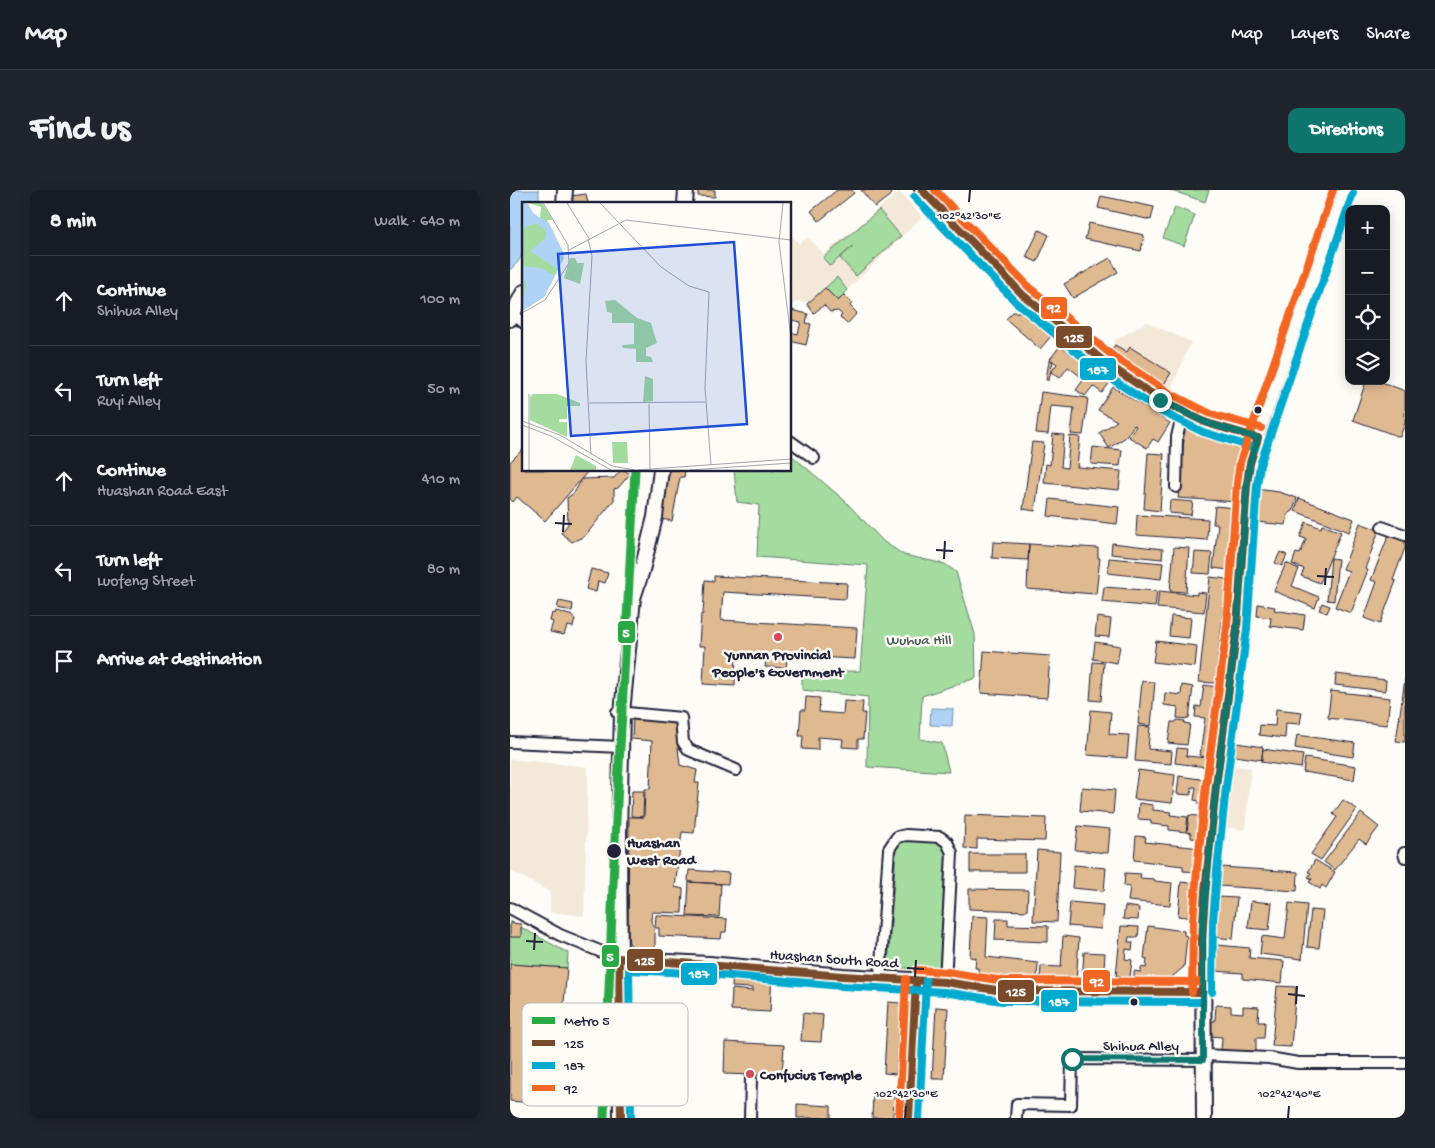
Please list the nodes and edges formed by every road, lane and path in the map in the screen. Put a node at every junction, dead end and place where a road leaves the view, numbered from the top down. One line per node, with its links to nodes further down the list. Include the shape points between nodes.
1 (922, 190): 5 (street, via 1022,295 1107,364)
2 (1344, 190): 6 (street)
3 (522, 296): 4 (street)
4 (511, 317)
5 (1183, 411): 6 (street, via 1207,423); 11 (street, via 1177,437)
6 (1258, 438): 23 (street, via 1247,484 1237,628 1207,870)
7 (791, 442): 8 (street)
8 (814, 458)
9 (654, 471): 14 (street, via 647,516 626,598)
10 (661, 471): 14 (street, via 655,517 633,598)
11 (1176, 487)
12 (1382, 527): 13 (street)
13 (1405, 535)
14 (619, 712): 16 (street); 17 (street, via 681,718 683,742 689,750)
15 (510, 742): 16 (street)
16 (617, 747): 19 (street)
17 (736, 770)
18 (510, 908): 19 (street, via 560,935)
19 (616, 957): 20 (street, Huashan South Road); 24 (street); 25 (street)
20 (880, 978): 21 (street, Huashan South Road); 22 (street, via 889,849 898,837 906,835 940,837 947,842 952,853)
21 (916, 980): 22 (street, Huashan South Road); 30 (street)
22 (945, 982): 23 (street, Huashan South Road, via 1003,991)
23 (1202, 992): 26 (street)
24 (616, 1003)
25 (617, 1003)
26 (1203, 1058): 27 (street, Shihua Alley); 31 (street, Shihua Alley, via 1072,1059 1071,1105 1016,1104); 32 (street)
27 (1405, 1063)
28 (752, 1079): 29 (street)
29 (750, 1118)
30 (909, 1118)
31 (1016, 1118)
32 (1204, 1118)

